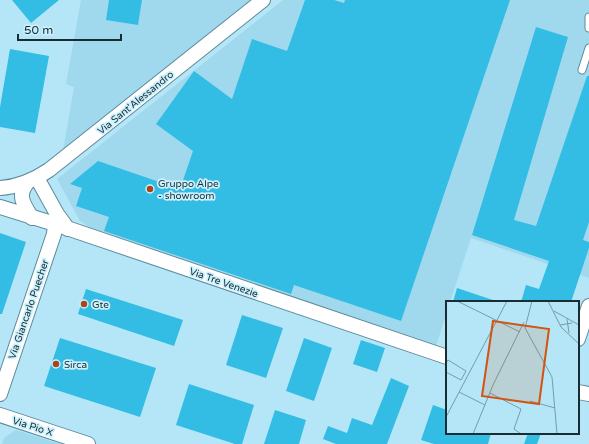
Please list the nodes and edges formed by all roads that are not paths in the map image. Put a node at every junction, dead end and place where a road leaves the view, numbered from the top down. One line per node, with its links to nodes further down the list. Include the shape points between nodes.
1 (263, 0): 6 (street, Via Sant'Alessandro, via 76,150)
2 (589, 17): 3 (lane)
3 (589, 28)
4 (589, 48): 5 (lane)
5 (582, 70)
6 (33, 180): 7 (street, Via Sant'Alessandro); 9 (street, via 24,186 22,198); 10 (street, via 57,214)
7 (0, 188)
8 (0, 208): 9 (street, Via Tre Venezie)
9 (32, 218): 10 (street, Via Tre Venezie)
10 (62, 227): 13 (street, Via Tre Venezie); 15 (street, Via Giancarlo Puecher, via 54,234)
11 (589, 306): 12 (street)
12 (579, 336)
13 (446, 358)
14 (579, 392): 16 (street)
15 (0, 394)
16 (589, 394)
17 (0, 415): 18 (street, Via Pio X)
18 (88, 444)

